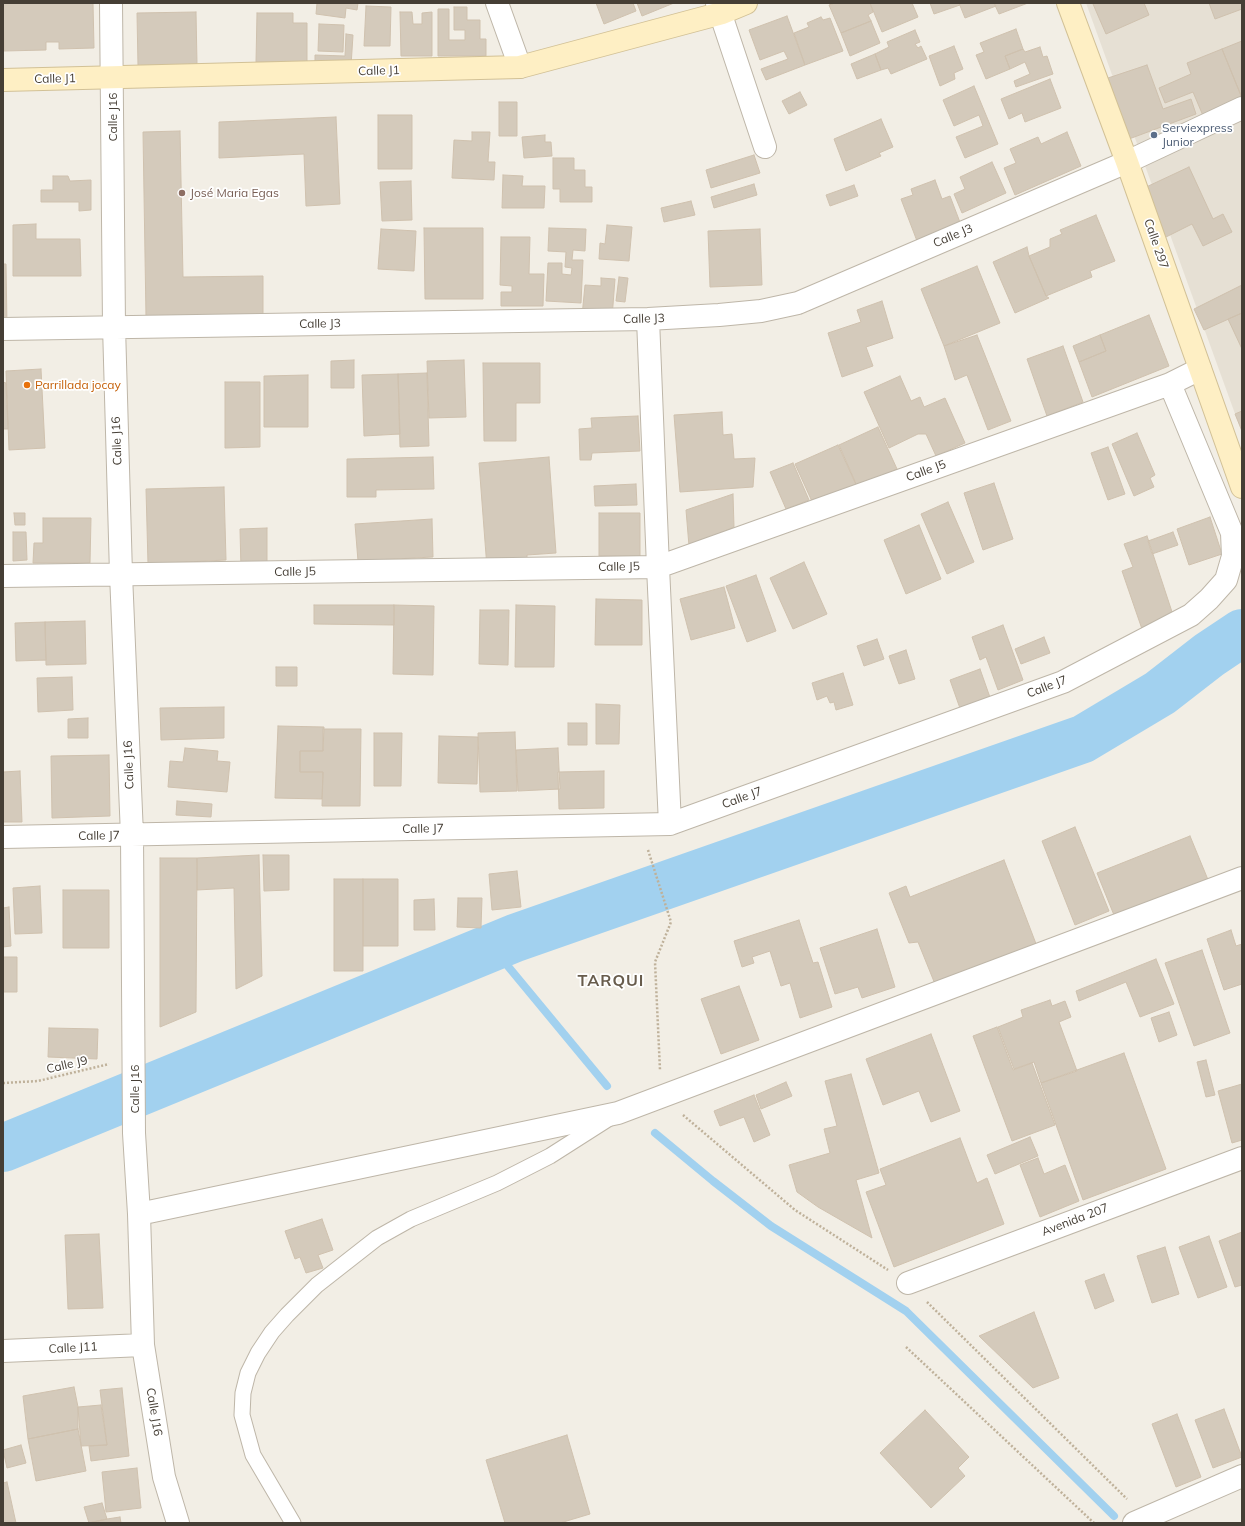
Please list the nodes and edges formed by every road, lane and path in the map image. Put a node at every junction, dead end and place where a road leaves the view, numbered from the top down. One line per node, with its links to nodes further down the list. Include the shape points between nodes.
1 (111, 3): 7 (street, Calle J16)
2 (497, 3): 6 (street)
3 (746, 3): 5 (street, Calle J1)
4 (1068, 3): 11 (street, Calle 297)
5 (720, 8): 6 (street, Calle J1); 10 (street)
6 (520, 67): 7 (street, Calle J1)
7 (112, 78): 8 (street, Calle J1); 13 (street, Calle J16)
8 (3, 80)
9 (1242, 108): 11 (street, Calle J3)
10 (765, 147)
11 (1127, 162): 12 (street, Calle J3, via 798,303 761,311); 15 (street, Calle 297)
12 (648, 319): 13 (street, Calle J3); 18 (street)
13 (114, 326): 14 (street, Calle J3); 19 (street, Calle J16)
14 (3, 329)
15 (1200, 369): 16 (street, Calle J5); 17 (street, Calle 297)
16 (1170, 384): 18 (street, Calle J5); 21 (street, Calle J7, via 1232,533 1233,556 1226,580 1191,615 1063,682)
17 (1242, 487)
18 (658, 567): 19 (street, Calle J5); 21 (street)
19 (121, 574): 20 (street, Calle J5); 22 (street, Calle J16)
20 (3, 576)
21 (670, 824): 22 (street, Calle J7)
22 (132, 835): 23 (street, Calle J7); 26 (street, Calle J16)
23 (3, 837)
24 (649, 852): 28 (path, via 671,922 655,962)
25 (1242, 878): 28 (street)
26 (135, 1058): 27 (path, Calle J9, via 38,1081); 31 (street, Calle J16, via 134,1133)
27 (3, 1083)
28 (662, 1097): 29 (street)
29 (618, 1113): 31 (street); 38 (lane, via 550,1156 497,1183 411,1219 377,1238 317,1285 272,1332 248,1372 243,1393 242,1415 253,1455)
30 (1242, 1158): 32 (street, Avenida 207)
31 (139, 1214): 33 (street, Calle J16)
32 (908, 1283)
33 (143, 1345): 35 (street, Calle J11); 37 (street, Calle J16, via 164,1477)
34 (906, 1346): 39 (path)
35 (3, 1351)
36 (1242, 1476): 40 (street)
37 (178, 1523)
38 (293, 1523)
39 (1094, 1523)
40 (1134, 1523)

